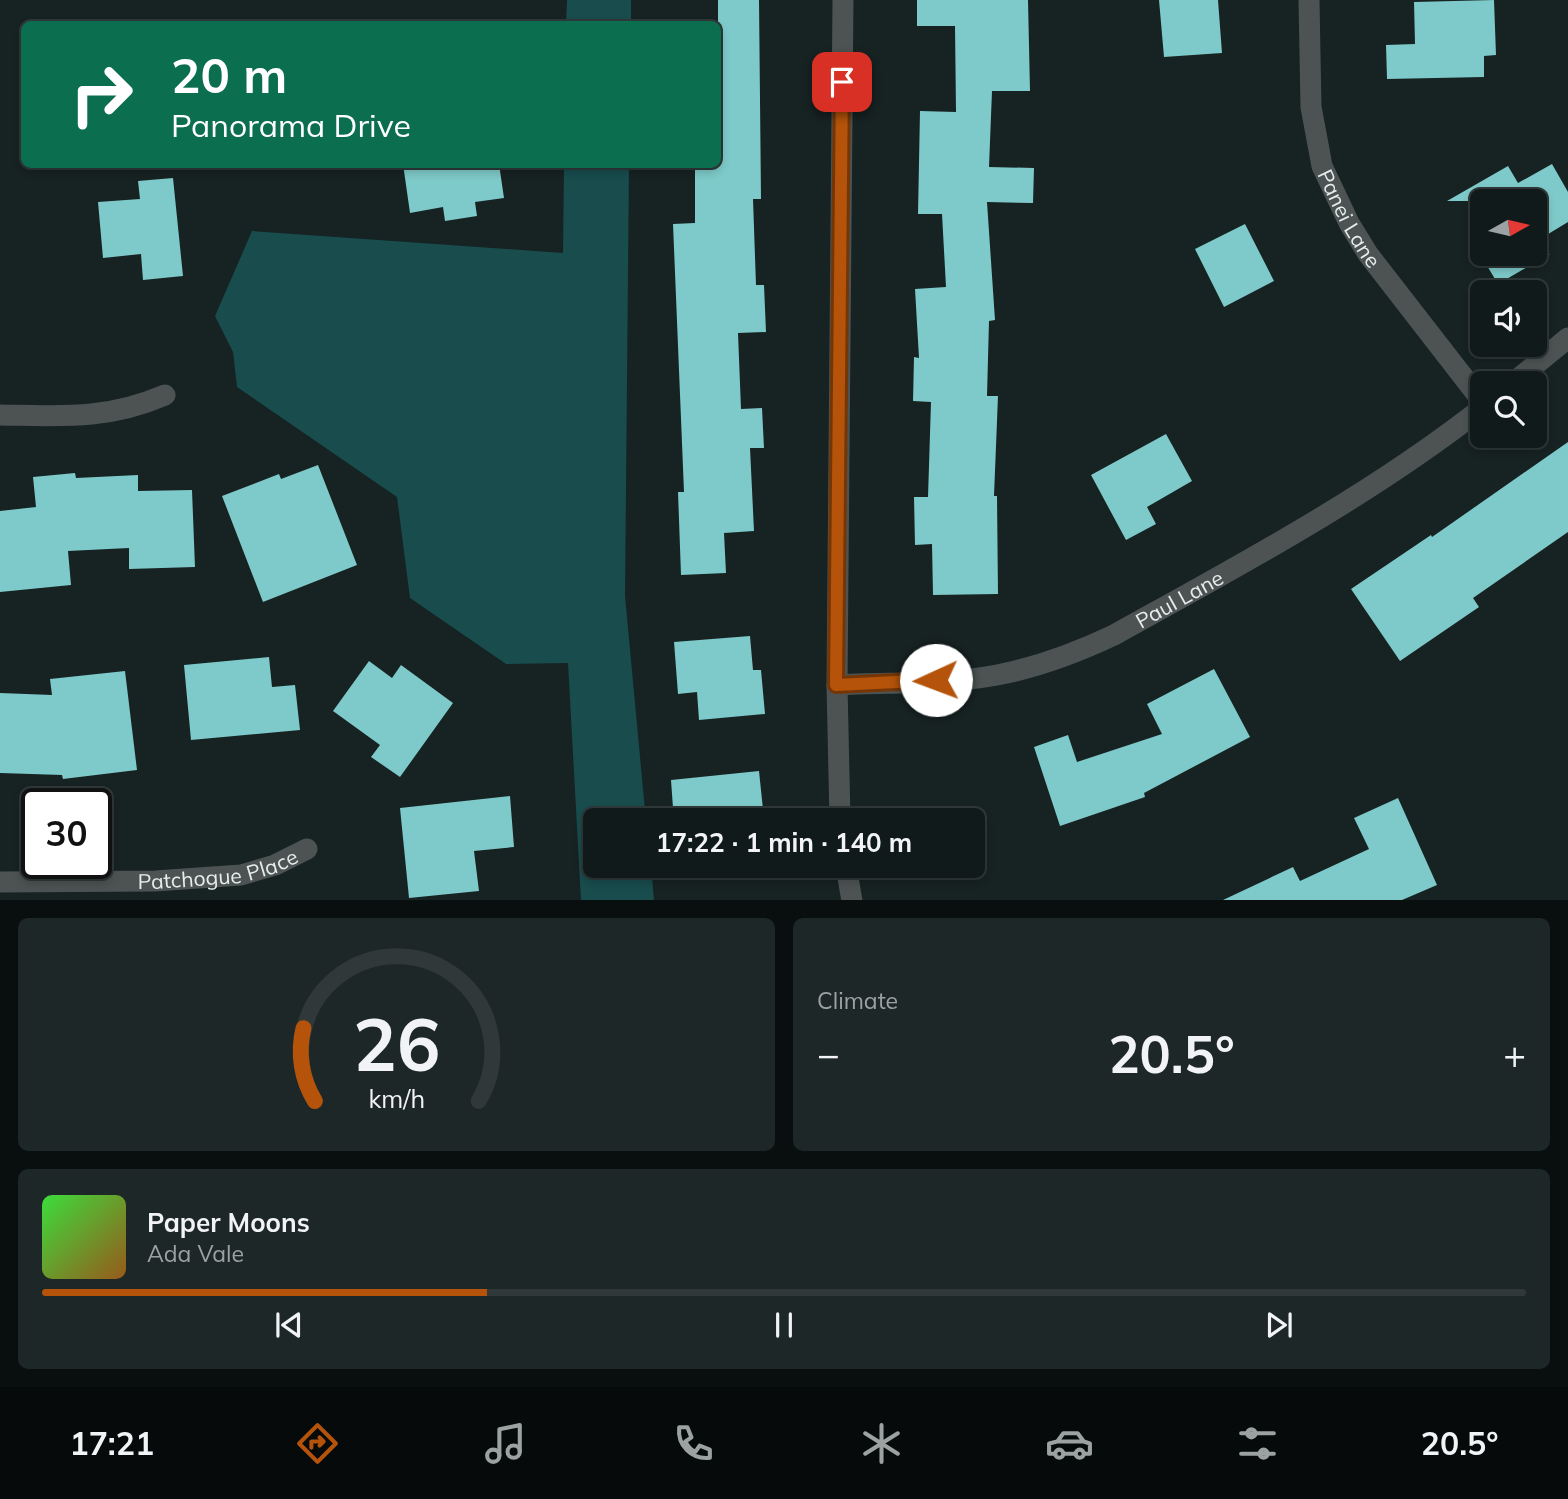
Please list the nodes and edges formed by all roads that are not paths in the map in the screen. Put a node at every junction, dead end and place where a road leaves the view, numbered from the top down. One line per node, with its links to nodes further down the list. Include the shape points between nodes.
1 (843, 0): 9 (street)
2 (1309, 0): 5 (street, Panei Lane, via 1311,107 1322,166 1368,254)
3 (1568, 338): 4 (street)
4 (1528, 371)
5 (1470, 386)
6 (165, 395): 7 (street, via 123,410 86,416)
7 (0, 415)
8 (1470, 416): 9 (street, Paul Lane, via 1307,528 1082,650 996,675 961,680)
9 (836, 685): 10 (street)
10 (840, 808)
11 (307, 849): 13 (street, Patchogue Place, via 241,875 155,881)
12 (848, 878): 14 (street)
13 (0, 882)
14 (852, 900)

